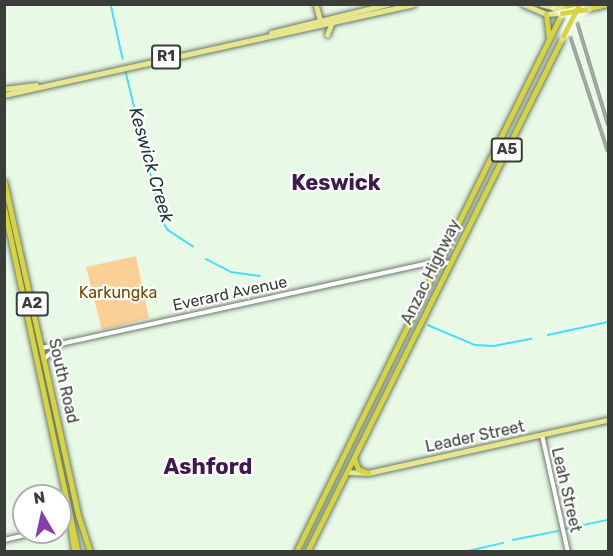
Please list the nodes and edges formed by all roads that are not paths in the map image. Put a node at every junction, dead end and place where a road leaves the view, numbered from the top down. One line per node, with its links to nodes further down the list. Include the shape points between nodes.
1 (388, 4): 13 (main road, R1)
2 (413, 4): 13 (main road, R1)
3 (523, 4): 10 (main road)
4 (541, 4): 6 (main road, bridge, via 556,8)
5 (607, 4): 8 (highway, bridge)
6 (566, 5): 8 (highway, bridge); 9 (main road, Anzac Highway, bridge)
7 (316, 7): 12 (main road); 13 (main road); 14 (main road)
8 (576, 7): 9 (highway, bridge); 25 (highway, Anzac Highway / A5, bridge)
9 (562, 13): 11 (highway, Anzac Highway / A5, bridge)
10 (546, 14): 11 (main road); 18 (highway)
11 (557, 17): 18 (highway, Anzac Highway / A5)
12 (320, 19): 13 (main road, R1); 14 (main road, R1); 15 (main road)
13 (330, 20): 15 (main road, R1); 17 (main road)
14 (308, 21): 16 (main road, R1)
15 (322, 24): 16 (main road, R1)
16 (271, 33): 19 (main road, R1)
17 (327, 36)
18 (549, 41): 23 (highway, Anzac Highway / A5)
19 (42, 85): 20 (main road, R1); 21 (main road, R1)
20 (4, 89)
21 (4, 94)
22 (4, 181): 30 (highway, South Road / A2)
23 (468, 207): 25 (highway); 26 (highway, Anzac Highway / A5)
24 (4, 208): 30 (highway, South Road / A2)
25 (476, 211): 27 (highway, Anzac Highway / A5)
26 (441, 263): 27 (street, Everard Avenue); 28 (street, Everard Avenue); 29 (highway, Anzac Highway / A5)
27 (450, 263): 31 (highway, Anzac Highway / A5)
28 (62, 343): 30 (street, Everard Avenue); 32 (street)
29 (399, 348): 31 (highway); 33 (highway, Anzac Highway / A5)
30 (38, 349): 32 (highway, South Road / A2); 49 (highway, South Road / A2)
31 (407, 351): 34 (highway, Anzac Highway / A5)
32 (44, 359): 50 (highway, South Road / A2, via 78,515)
33 (382, 381): 34 (highway); 35 (highway, Anzac Highway / A5)
34 (387, 391): 35 (highway); 38 (highway, Anzac Highway / A5)
35 (375, 396): 37 (highway, Anzac Highway / A5)
36 (609, 420): 39 (main road, Leader Street)
37 (358, 431): 38 (highway); 40 (highway, Anzac Highway / A5)
38 (366, 435): 41 (highway, Anzac Highway / A5)
39 (542, 435): 43 (main road, Leader Street); 53 (street, Leah Street)
40 (347, 454): 42 (highway); 44 (highway, Anzac Highway / A5)
41 (354, 458): 42 (highway, Anzac Highway / A5); 43 (highway, via 358,469)
42 (347, 472): 43 (main road, Leader Street); 44 (highway); 45 (highway, Anzac Highway / A5)
43 (368, 473)
44 (330, 490): 46 (highway, Anzac Highway / A5)
45 (321, 525): 46 (highway, via 316,529); 47 (highway, Anzac Highway / A5)
46 (310, 526): 48 (highway, Anzac Highway / A5)
47 (315, 538): 48 (highway, via 310,534); 52 (highway, Anzac Highway / A5)
48 (303, 542): 51 (highway, Anzac Highway / A5)
49 (76, 552)
50 (90, 552)
51 (296, 552)
52 (307, 552)
53 (568, 552)

